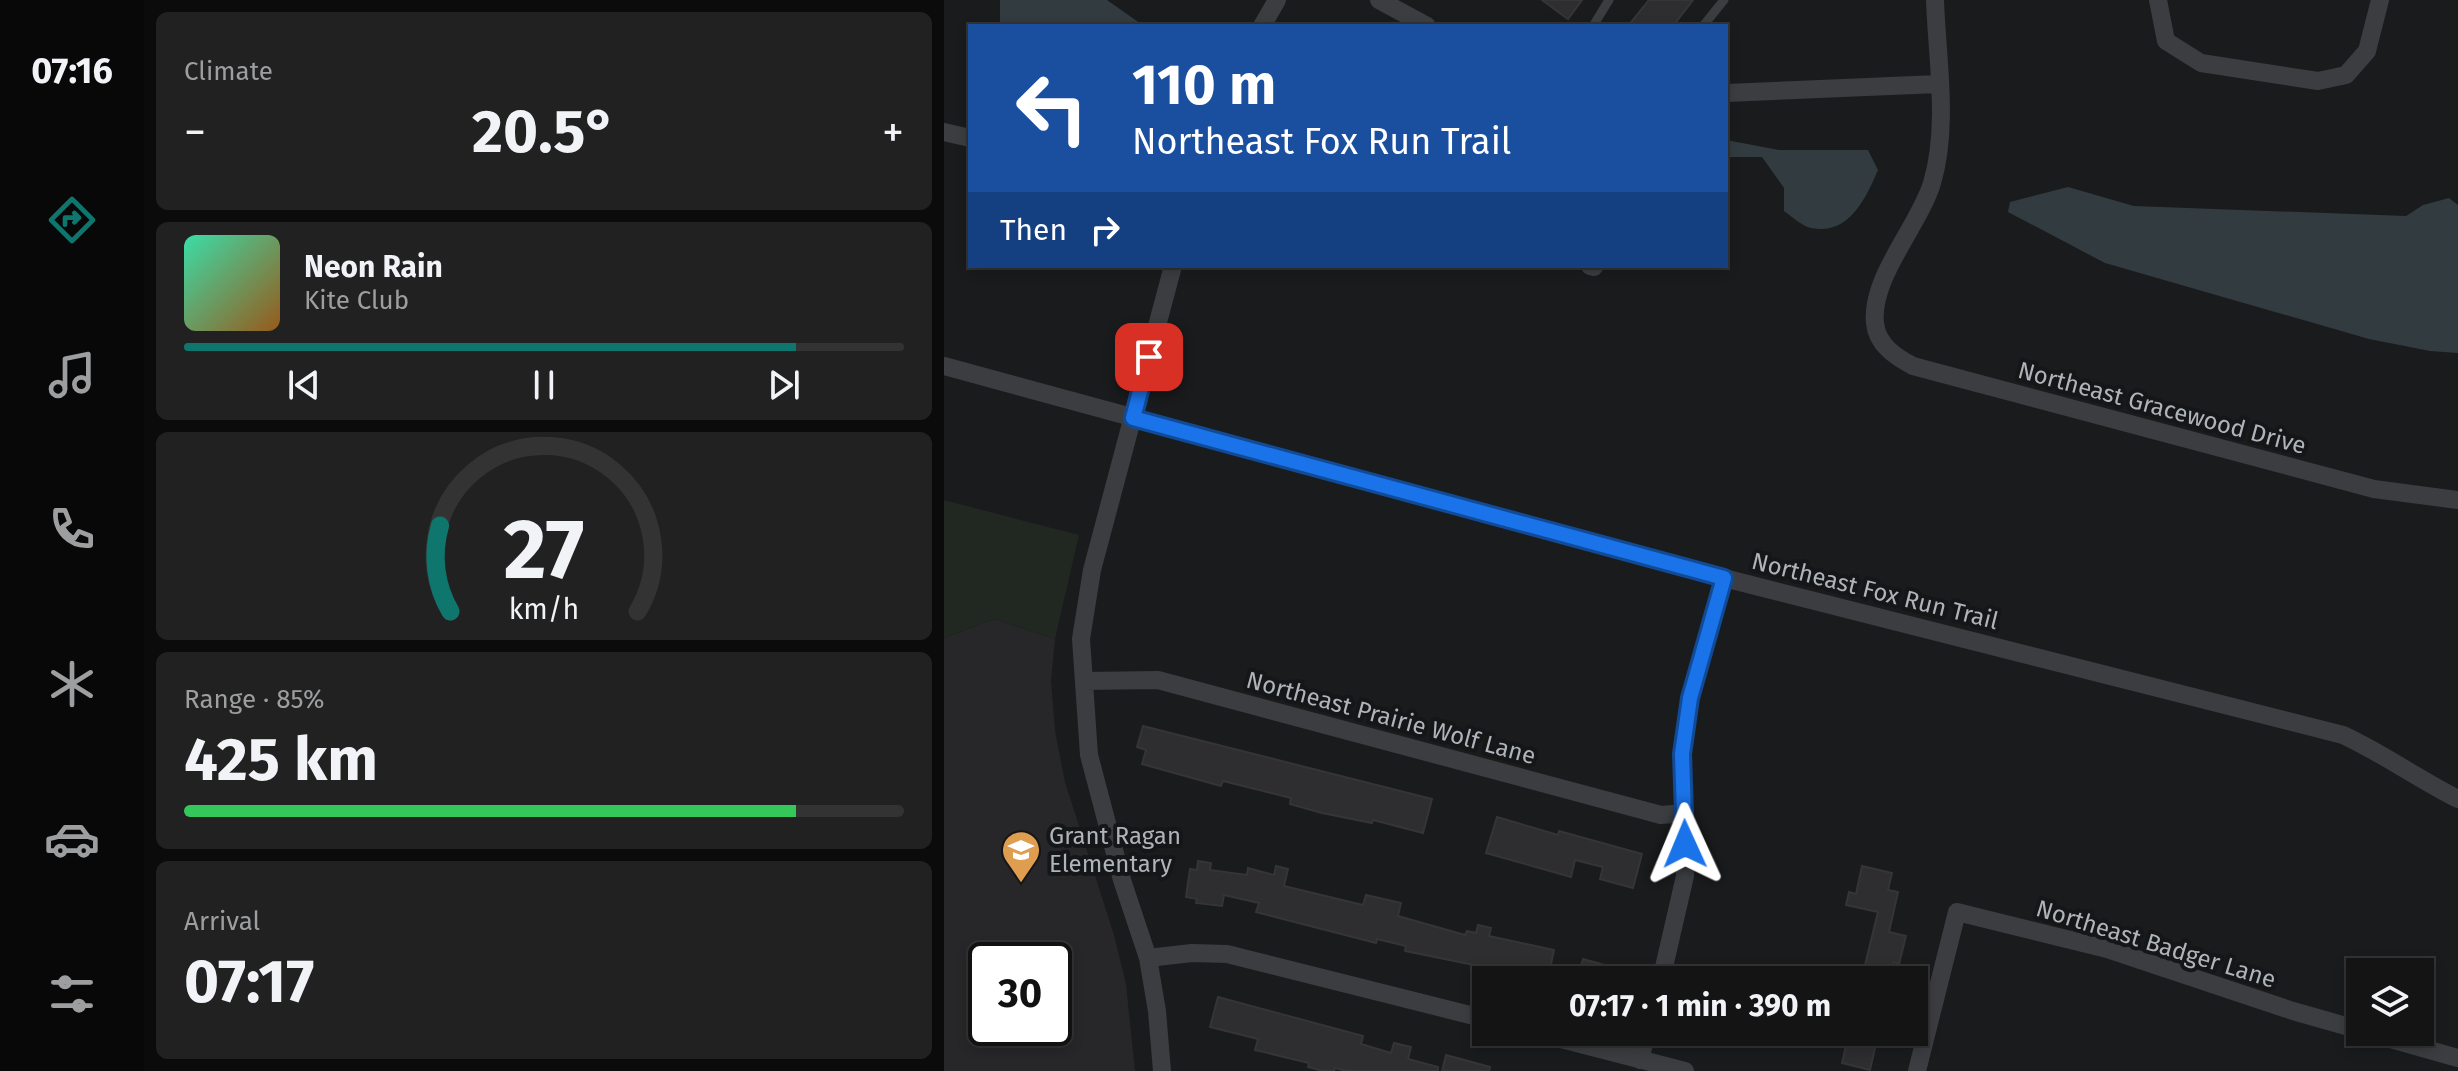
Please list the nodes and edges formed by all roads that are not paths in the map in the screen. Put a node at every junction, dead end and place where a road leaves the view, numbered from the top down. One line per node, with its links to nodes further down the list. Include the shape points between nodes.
1 (1277, 0): 8 (street)
2 (1379, 0): 9 (street)
3 (1609, 0): 10 (lane)
4 (1724, 0): 11 (lane)
5 (1935, 0): 12 (street)
6 (2158, 0): 7 (street, via 2166,41 2201,63 2318,81 2346,75 2367,51)
7 (2380, 0)
8 (1263, 24)
9 (1423, 24)
10 (1594, 24)
11 (1705, 24)
12 (1938, 84): 13 (street); 19 (street, Northeast Gracewood Drive, via 1939,148 1932,183 1877,293 1875,325 1889,353 1913,366 2374,489)
13 (1728, 93)
14 (944, 132): 15 (street)
15 (968, 138)
16 (1172, 268): 18 (street)
17 (944, 366): 18 (street, Northeast Fox Run Trail)
18 (1133, 418): 20 (street, Northeast Fox Run Trail); 21 (street, via 1085,603)
19 (2458, 500)
20 (1724, 578): 22 (street, Northeast Fox Run Trail, via 2343,735); 23 (street, via 1690,698 1682,754)
21 (1084, 681): 23 (street, Northeast Prairie Wolf Lane, via 1158,680 1661,815); 24 (street, via 1089,755)
22 (2458, 799)
23 (1685, 813): 25 (street, via 1685,876)
24 (1148, 958): 26 (street, via 1227,954); 33 (street)
25 (1664, 966)
26 (1472, 1015)
27 (2346, 1026): 35 (street, Northeast Badger Lane, via 2107,949 1957,912)
28 (1587, 1046): 32 (street)
29 (1644, 1046): 32 (street)
30 (2416, 1046): 31 (street)
31 (2458, 1058)
32 (1640, 1060): 34 (street)
33 (1162, 1071)
34 (1685, 1071)
35 (1917, 1071)

